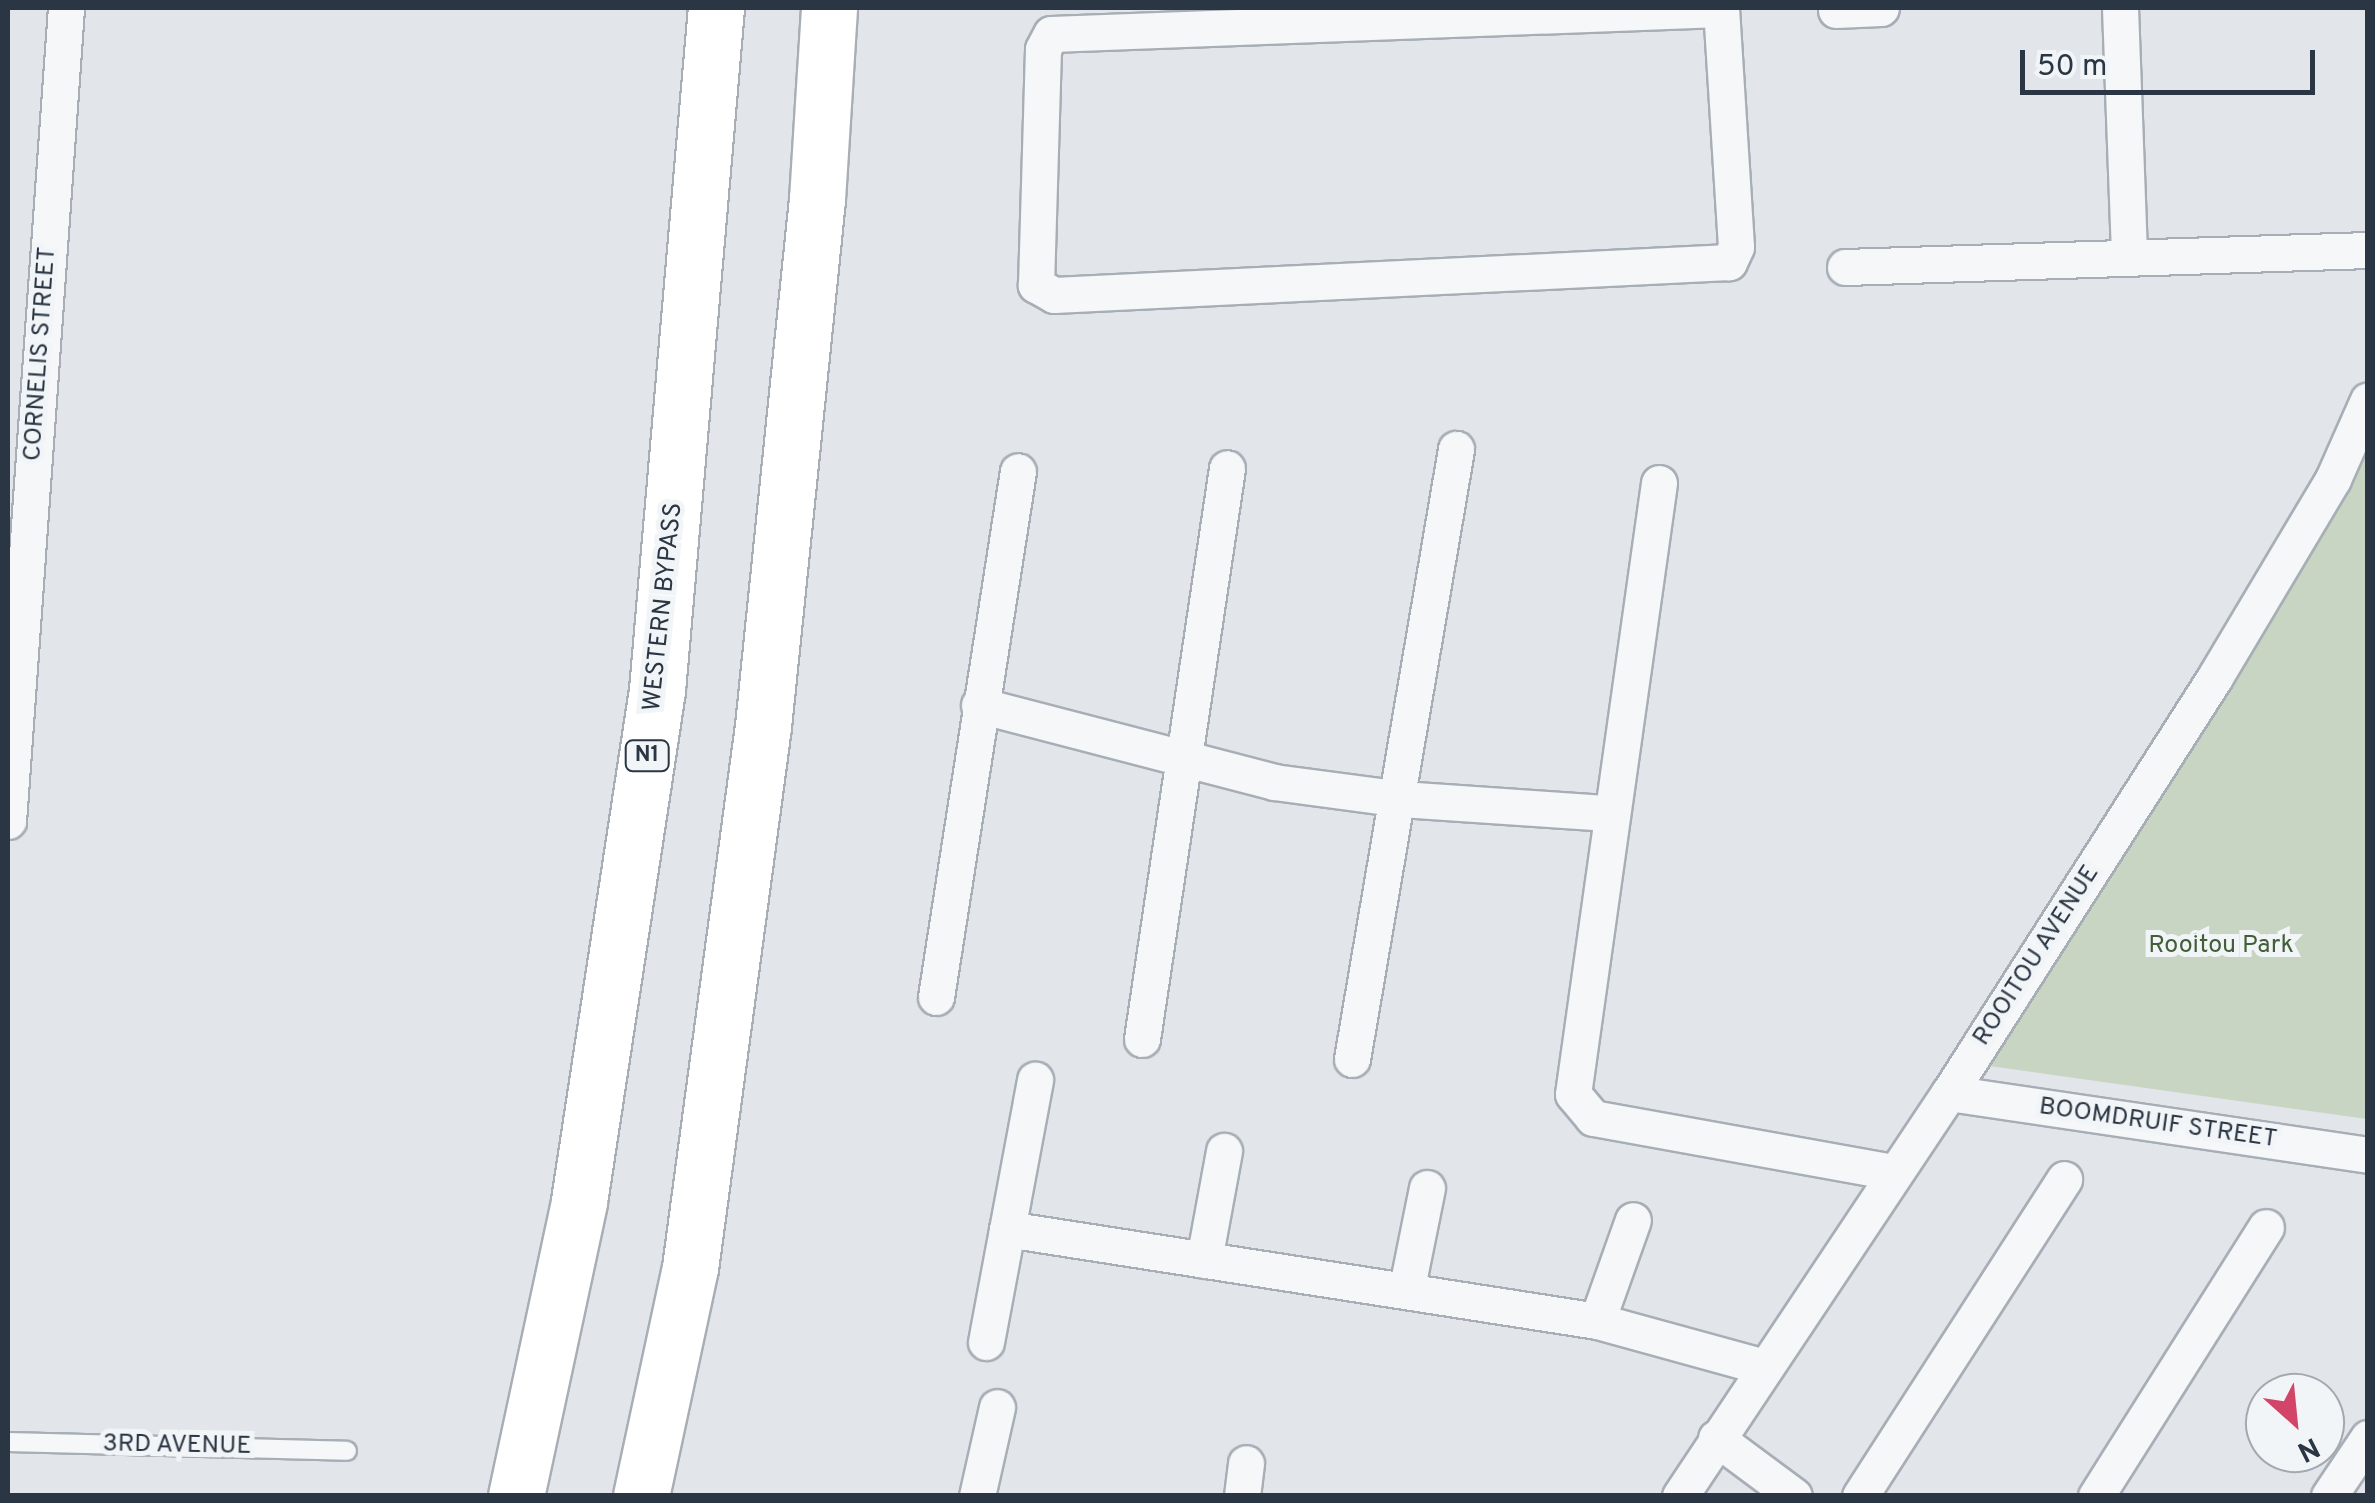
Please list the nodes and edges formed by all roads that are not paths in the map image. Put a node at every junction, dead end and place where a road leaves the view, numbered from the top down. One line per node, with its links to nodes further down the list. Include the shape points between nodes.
1 (66, 8): 17 (street, CORNELIS STREET)
2 (716, 8): 45 (highway, WESTERN BYPASS / N1, via 657,690 579,1201)
3 (829, 8): 46 (highway, via 817,198 763,726 690,1268)
4 (1721, 8): 4 (street, via 1736,247 1730,262 1054,296 1036,285 1044,48 1051,34)
5 (1880, 8): 7 (street)
6 (2120, 8): 9 (street)
7 (1836, 10)
8 (2368, 250): 9 (street)
9 (2128, 258): 10 (street)
10 (1845, 267)
11 (2368, 400): 26 (street, ROOITOU AVENUE, via 2284,564)
12 (1456, 449): 19 (street)
13 (1227, 468): 18 (street)
14 (1018, 472): 16 (street)
15 (1659, 483): 20 (street)
16 (980, 705): 18 (street); 22 (street)
17 (10, 742): 21 (street, CORNELIS STREET)
18 (1180, 762): 19 (street); 23 (street)
19 (1401, 799): 20 (street); 24 (street)
20 (1608, 813): 29 (street, via 1574,1081 1580,1110 1593,1118)
21 (8, 821)
22 (936, 997)
23 (1142, 1039)
24 (1352, 1059)
25 (1035, 1080): 34 (street)
26 (1949, 1093): 28 (street, BOOMDRUIF STREET); 29 (street, ROOITOU AVENUE)
27 (1224, 1152): 35 (street)
28 (2368, 1156)
29 (1892, 1172): 39 (street, ROOITOU AVENUE)
30 (2064, 1179): 50 (street)
31 (1426, 1188): 36 (street)
32 (1633, 1220): 37 (street)
33 (2266, 1227): 51 (street)
34 (1007, 1229): 35 (street); 38 (street)
35 (1204, 1260): 36 (street)
36 (1407, 1287): 37 (street)
37 (1597, 1321): 39 (street)
38 (986, 1342)
39 (1764, 1367): 41 (street, ROOITOU AVENUE)
40 (996, 1407): 47 (street)
41 (1716, 1438): 48 (street, ROOITOU AVENUE); 49 (street)
42 (2368, 1438): 52 (street)
43 (8, 1442): 44 (lane, 3RD AVENUE)
44 (347, 1450)
45 (516, 1496)
46 (641, 1496)
47 (977, 1496)
48 (1680, 1496)
49 (1794, 1496)
50 (1860, 1496)
51 (2096, 1496)
52 (2329, 1496)

